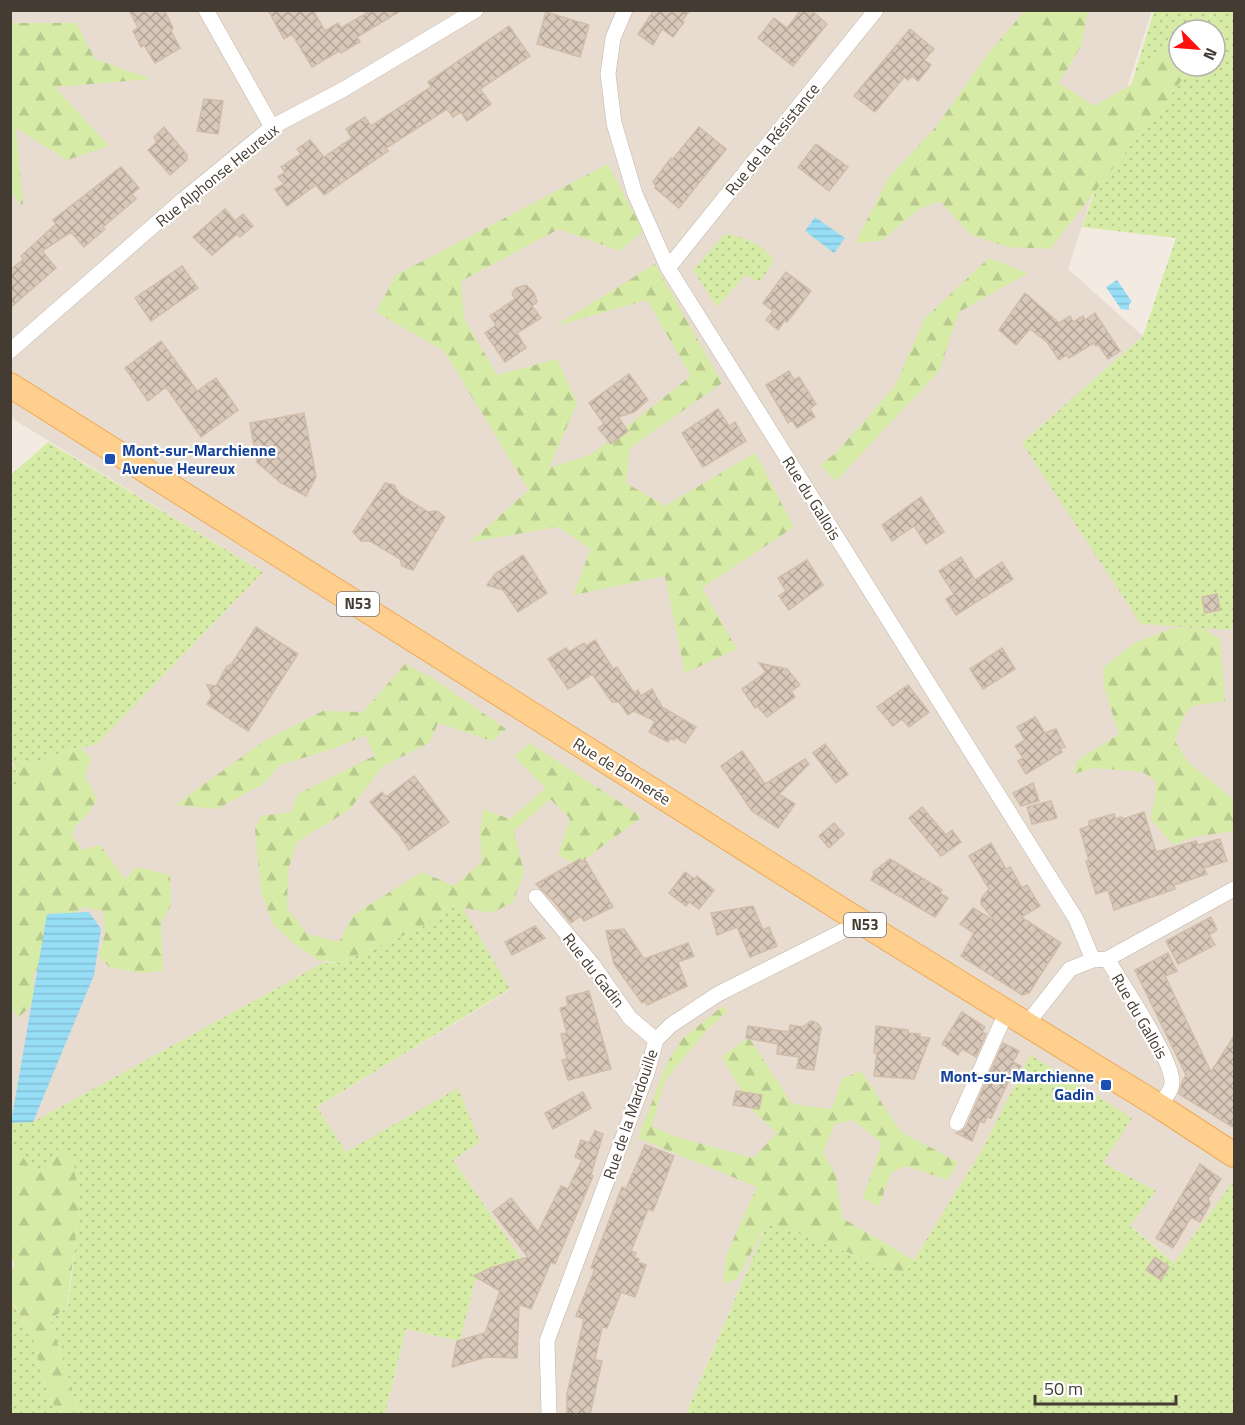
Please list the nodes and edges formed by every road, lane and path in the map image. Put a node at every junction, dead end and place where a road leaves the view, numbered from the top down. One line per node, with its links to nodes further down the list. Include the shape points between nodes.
1 (206, 10): 5 (street)
2 (477, 10): 5 (street, Rue Alphonse Heureux)
3 (625, 10): 6 (street, Rue du Gallois, via 613,38 608,74 614,123 635,194)
4 (876, 10): 6 (street, Rue de la Résistance)
5 (272, 127): 7 (street, Rue Alphonse Heureux)
6 (668, 268): 12 (street, Rue du Gallois)
7 (10, 351)
8 (10, 385): 11 (main road, Rue de Bomerée / N53)
9 (1234, 889): 12 (street)
10 (536, 897): 14 (street, Rue du Gadin, via 593,965 630,1018)
11 (861, 922): 13 (main road, Rue de Bomerée / N53); 14 (street, Rue de la Mardouille, via 718,994 671,1025)
12 (1100, 960): 13 (street, via 1070,969); 15 (street, Rue du Gallois, via 1158,1044 1168,1066 1170,1092)
13 (1016, 1019): 15 (main road, Rue de Bomerée / N53); 16 (street)
14 (656, 1040): 18 (street, Rue de la Mardouille, via 647,1074 547,1341)
15 (1159, 1106): 17 (main road, Rue de Bomerée / N53)
16 (957, 1124)
17 (1234, 1155)
18 (549, 1414)

